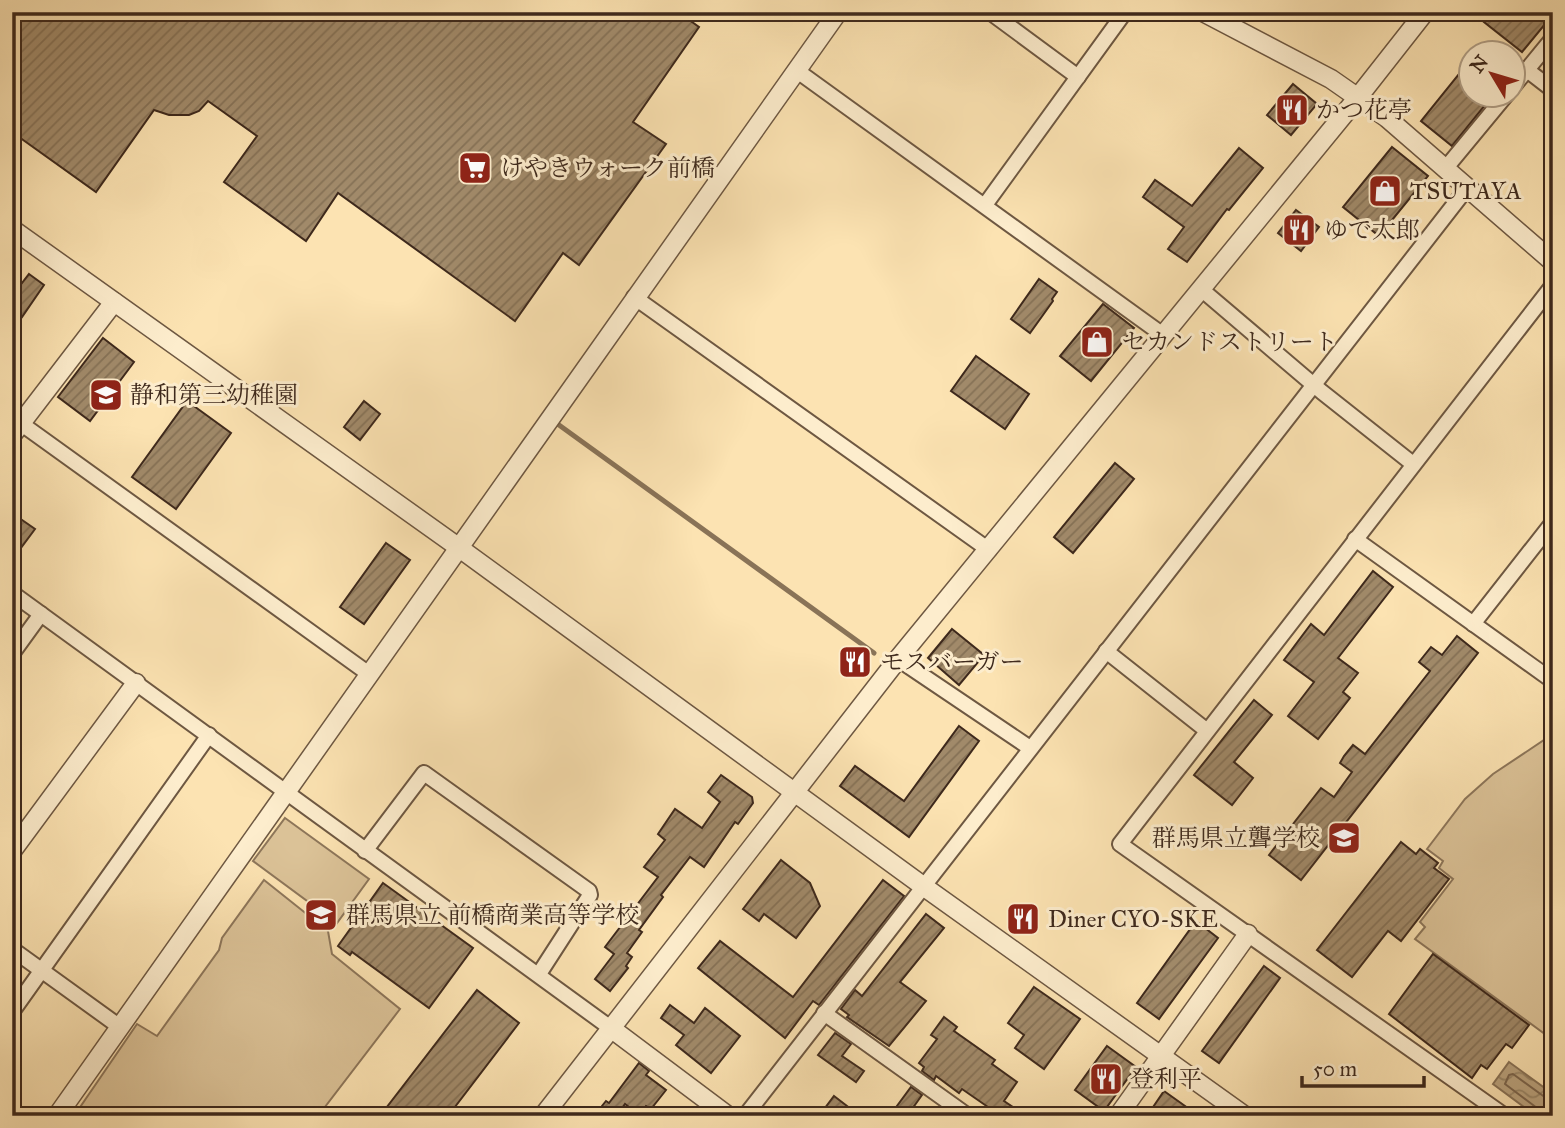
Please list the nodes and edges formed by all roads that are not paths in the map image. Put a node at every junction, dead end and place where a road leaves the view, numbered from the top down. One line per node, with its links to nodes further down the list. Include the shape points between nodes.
1 (838, 12): 7 (street)
2 (990, 12): 9 (street)
3 (1125, 12): 9 (street)
4 (1203, 12): 11 (street)
5 (1425, 12): 11 (street)
6 (1553, 38): 8 (street)
7 (796, 70): 15 (street); 20 (street)
8 (1527, 70): 10 (street)
9 (1078, 77): 15 (street)
10 (1553, 90)
11 (1359, 96): 13 (street); 19 (street)
12 (1495, 108): 13 (street)
13 (1445, 169): 14 (street)
14 (1467, 188): 17 (street); 23 (street)
15 (985, 205): 22 (street)
16 (12, 229): 21 (street)
17 (1553, 262)
18 (1553, 285): 25 (street)
19 (1201, 289): 22 (street); 23 (street)
20 (634, 298): 28 (street); 29 (street)
21 (114, 302): 24 (street); 28 (street)
22 (1163, 335): 29 (street)
23 (1314, 384): 25 (street); 33 (street)
24 (15, 425): 36 (street)
25 (1413, 464): 27 (street)
26 (1553, 522): 32 (street)
27 (1355, 539): 32 (street); 39 (street)
28 (458, 547): 36 (street); 43 (street)
29 (989, 550): 35 (street)
30 (12, 593): 31 (street)
31 (41, 614): 34 (street); 38 (street)
32 (1473, 624): 37 (street)
33 (1106, 650): 39 (street); 41 (street)
34 (12, 654)
35 (898, 659): 41 (street); 43 (street)
36 (369, 674): 42 (street)
37 (1553, 681)
38 (136, 682): 40 (street); 44 (street)
39 (1206, 730): 47 (street, via 1119,844)
40 (209, 735): 42 (street); 49 (street)
41 (1030, 748): 46 (street)
42 (286, 792): 45 (street); 53 (street)
43 (797, 792): 46 (street); 54 (street)
44 (12, 851)
45 (365, 851): 50 (street); 50 (street, via 424,773 589,891)
46 (923, 886): 52 (street); 55 (street)
47 (1248, 934): 55 (street); 63 (street)
48 (12, 948): 49 (street)
49 (42, 970): 51 (street); 53 (street)
50 (540, 974): 54 (street)
51 (12, 1012)
52 (824, 1013): 59 (street); 60 (street)
53 (120, 1027): 56 (street)
54 (612, 1029): 57 (street); 58 (street)
55 (1161, 1055): 61 (street); 62 (street)
56 (57, 1116)
57 (543, 1116)
58 (728, 1116)
59 (745, 1116)
60 (968, 1116)
61 (1118, 1116)
62 (1245, 1116)
63 (1505, 1116)

